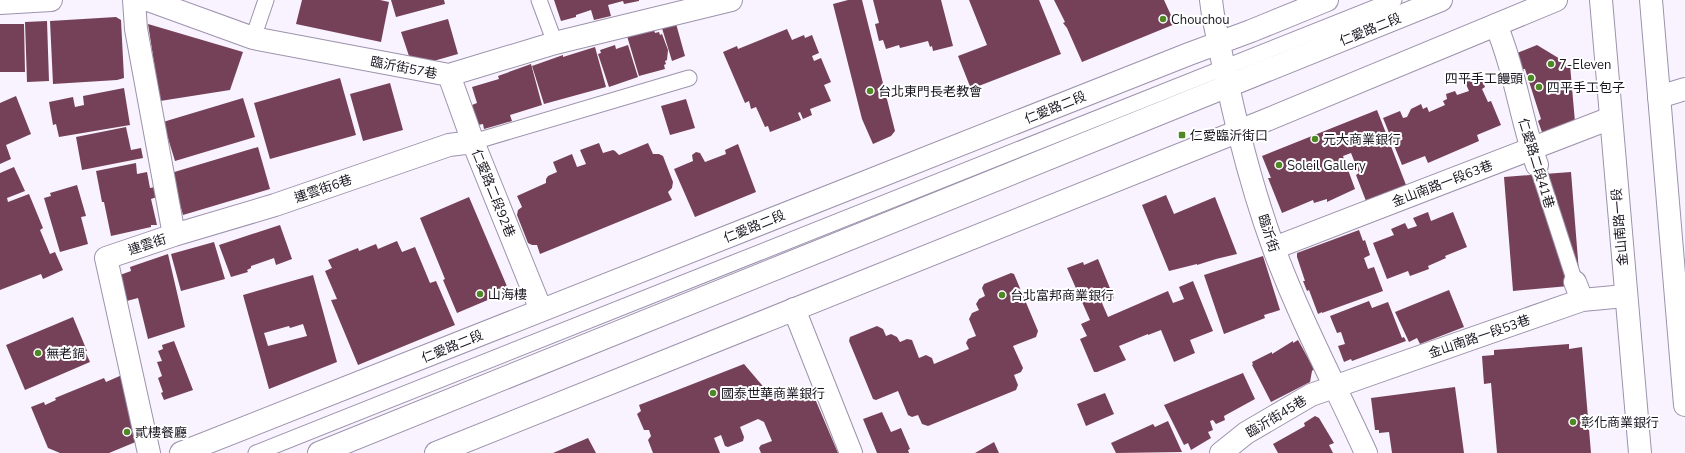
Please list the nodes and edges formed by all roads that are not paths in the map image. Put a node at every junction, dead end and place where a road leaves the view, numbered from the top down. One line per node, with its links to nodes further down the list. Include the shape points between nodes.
1 (51, 0): 14 (main road)
2 (134, 0): 28 (main road, 連雲街, via 136,29)
3 (148, 0): 16 (main road, 臨沂街57巷)
4 (266, 0): 16 (lane)
5 (539, 0): 17 (lane)
6 (731, 0): 17 (main road, 臨沂街57巷)
7 (1211, 0): 18 (main road, 臨沂街)
8 (1326, 0): 18 (main road, 仁愛路二段)
9 (1394, 0): 20 (lane)
10 (1441, 0): 20 (main road, 仁愛路二段)
11 (1556, 0): 15 (main road)
12 (1601, 0): 24 (main road, 金山南路一段)
13 (1651, 0): 23 (main road)
14 (0, 3)
15 (1496, 26): 25 (main road); 27 (main road, 仁愛路二段41巷, via 1504,45)
16 (253, 38): 19 (main road, 臨沂街57巷)
17 (555, 43): 19 (main road, 臨沂街57巷)
18 (1218, 43): 20 (main road, 臨沂街); 34 (main road, 仁愛路二段)
19 (449, 75): 26 (main road, 仁愛路二段92巷)
20 (1226, 77): 25 (main road, 臨沂街); 39 (lane); 40 (main road, 仁愛路二段)
21 (689, 78): 26 (lane)
22 (1685, 89): 23 (main road)
23 (1659, 97): 30 (main road)
24 (1611, 118): 27 (main road, 金山南路一段63巷); 32 (main road, 金山南路一段)
25 (1238, 131): 29 (main road, 臨沂街); 33 (main road)
26 (473, 142): 28 (main road, 連雲街6巷, via 449,144 275,205); 34 (main road, 仁愛路二段92巷)
27 (1534, 157): 29 (main road, 金山南路一段63巷); 31 (lane, 仁愛路二段41巷)
28 (174, 235): 37 (main road, 連雲街, via 106,258)
29 (1274, 248): 35 (main road, 臨沂街, via 1300,314)
30 (1680, 283): 36 (main road)
31 (1578, 291): 32 (main road, 金山南路一段53巷); 35 (main road, 金山南路一段53巷)
32 (1625, 296): 45 (main road, 金山南路一段)
33 (794, 309): 41 (main road); 42 (main road)
34 (541, 310): 38 (main road, 仁愛路二段)
35 (1335, 386): 43 (main road, 臨沂街45巷, via 1310,395 1246,433); 44 (main road, 臨沂街)
36 (1685, 405)
37 (149, 453)
38 (181, 453)
39 (256, 453)
40 (319, 453)
41 (436, 453)
42 (851, 453)
43 (1221, 453)
44 (1366, 453)
45 (1640, 453)

